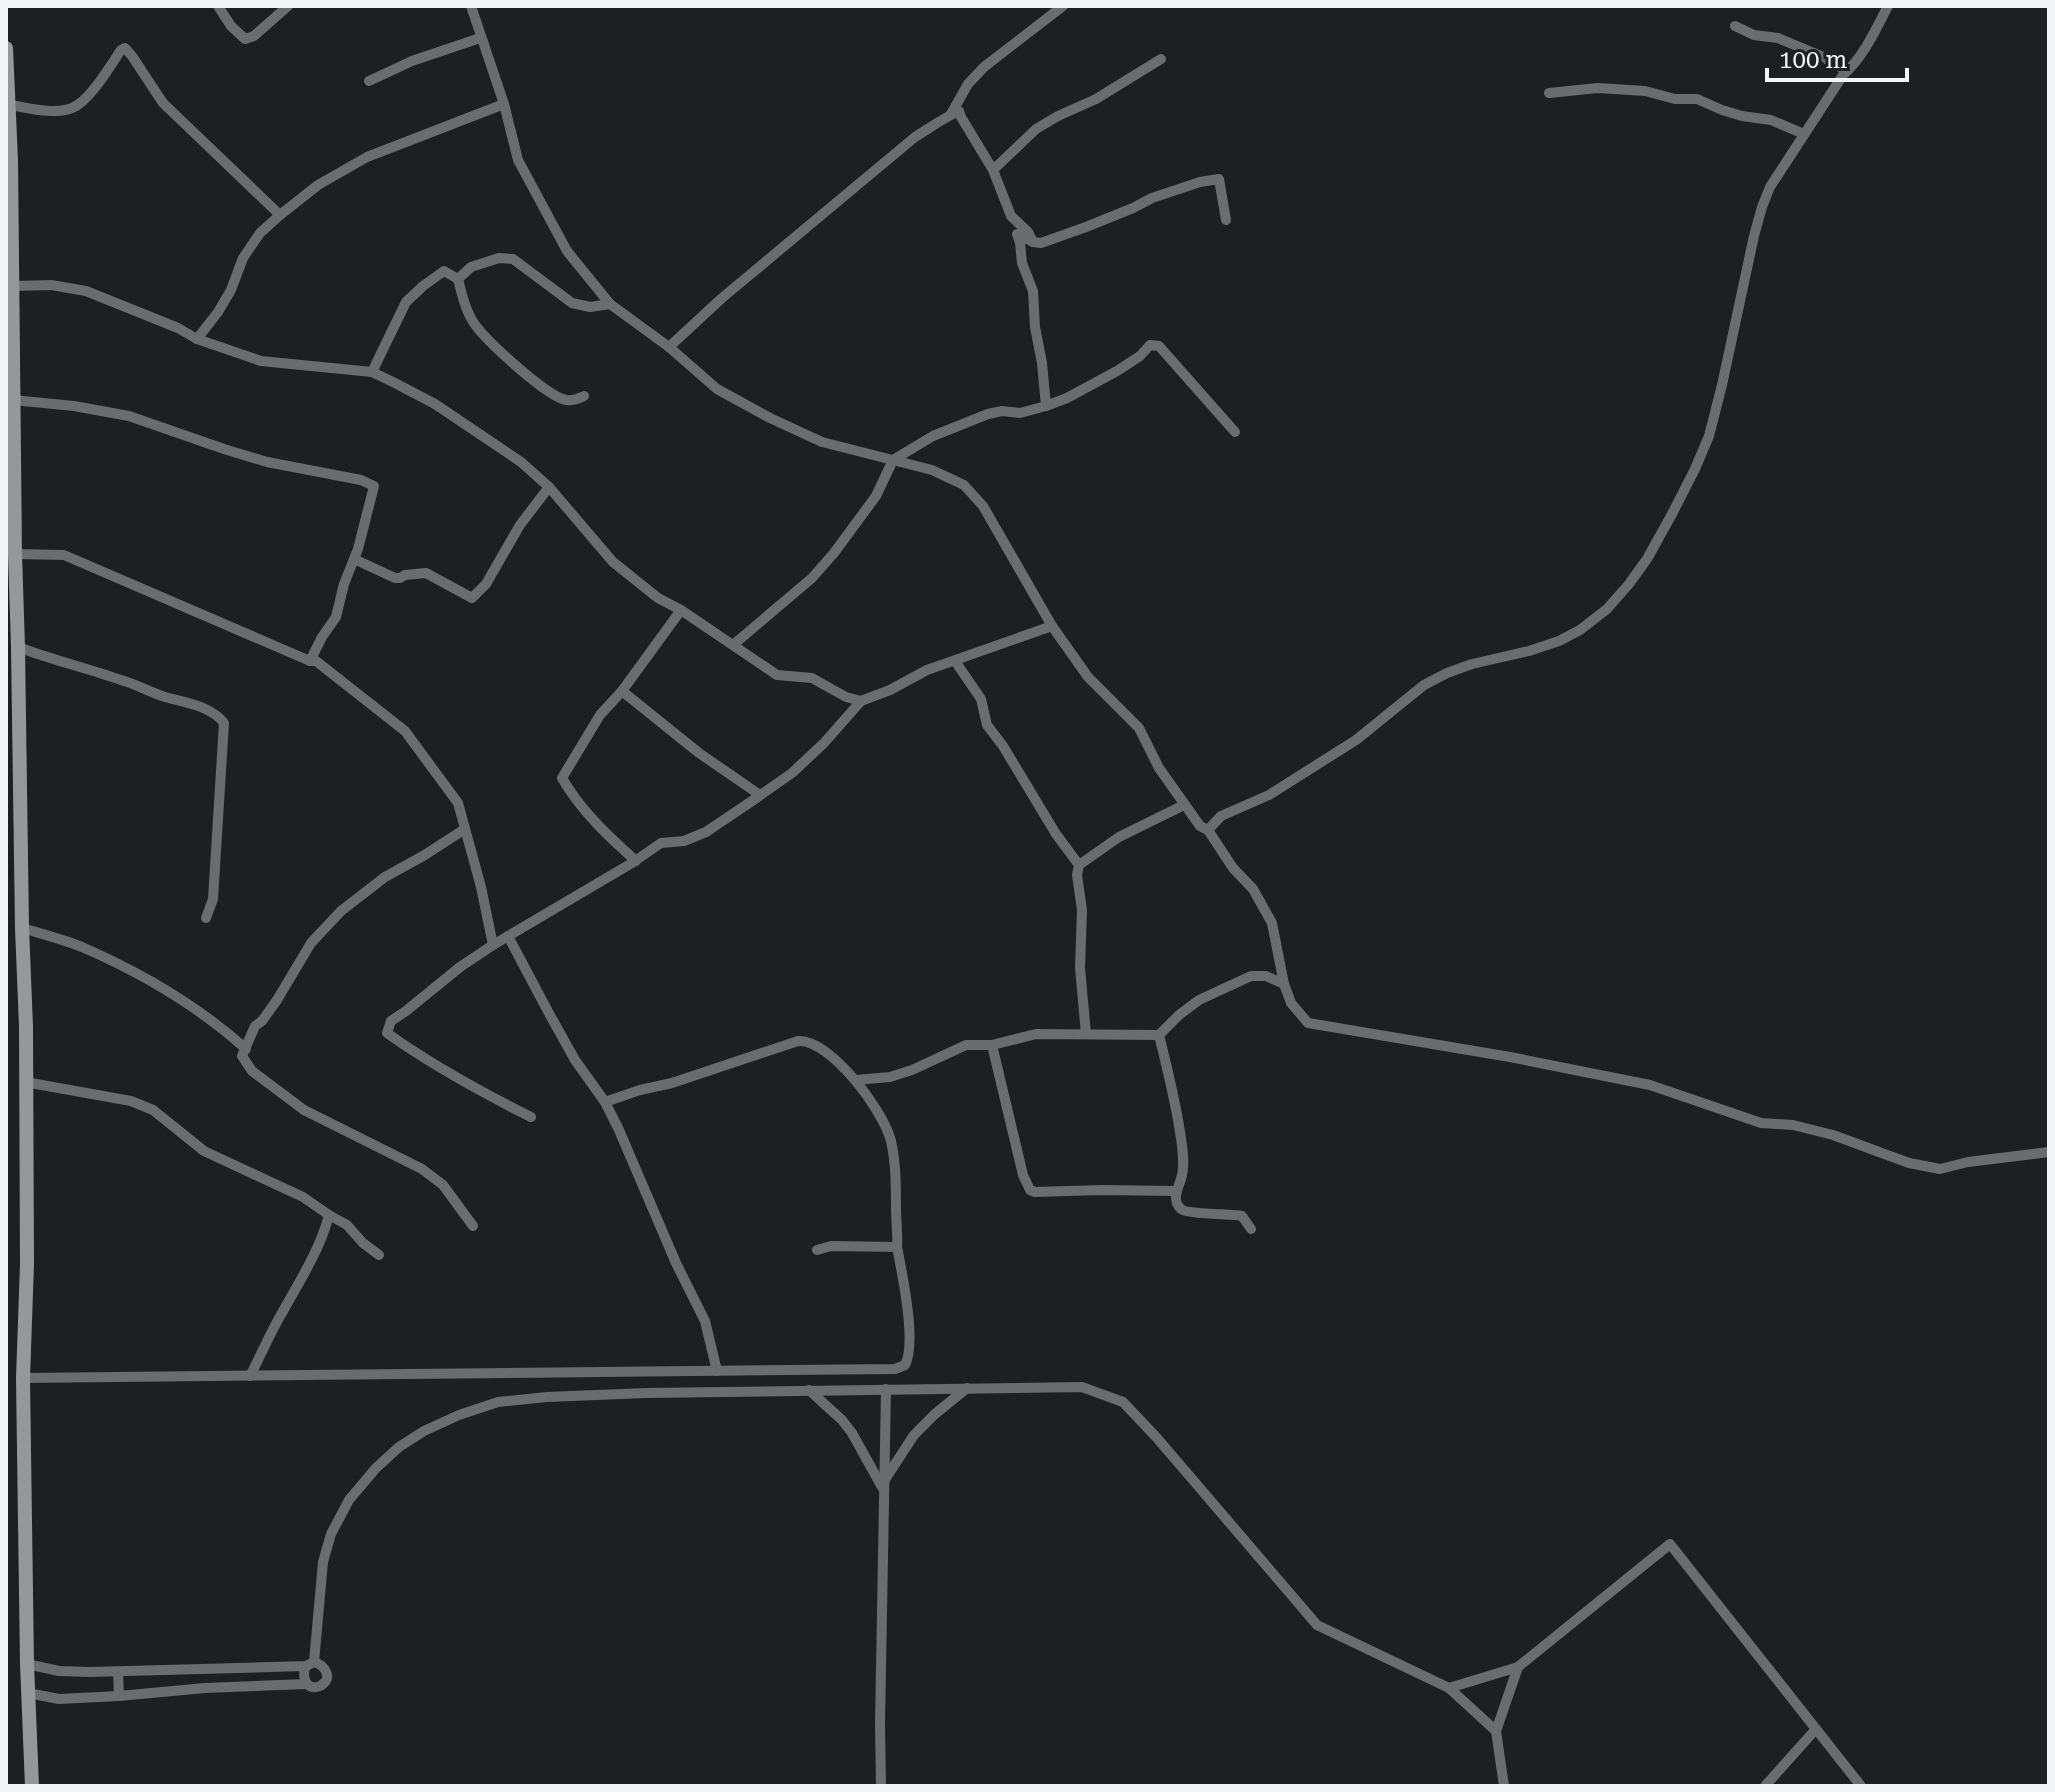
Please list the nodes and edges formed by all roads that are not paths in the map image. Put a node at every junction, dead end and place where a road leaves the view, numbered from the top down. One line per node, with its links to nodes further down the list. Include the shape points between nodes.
1 (218, 6): 2 (street, via 245,39)
2 (288, 6)
3 (471, 6): 7 (street)
4 (1063, 6): 15 (street, via 984,67)
5 (1888, 6): 10 (street)
6 (1735, 26): 10 (street, via 1786,41)
7 (480, 38): 11 (street); 13 (street)
8 (6, 48): 14 (street)
9 (1161, 59): 17 (street, via 1036,129)
10 (1848, 70): 16 (street)
11 (369, 81)
12 (1549, 93): 16 (street, via 1598,88 1697,99)
13 (504, 104): 18 (street, via 367,157); 23 (street, via 518,160 567,251)
14 (10, 105): 18 (street, via 71,108 82,102 125,48 163,103); 22 (street)
15 (950, 115): 17 (street, via 959,111); 25 (street, via 915,137 813,221)
16 (1804, 134): 46 (street, via 1762,207 1709,436 1672,514 1629,584 1607,609 1559,641 1472,664 1424,685 1356,740 1269,795 1221,816)
17 (993, 170): 20 (street, via 1011,216)
18 (280, 215): 24 (street, via 243,258 231,290)
19 (1226, 220): 20 (street, via 1219,179)
20 (1033, 242): 29 (street, via 1017,234 1033,291)
21 (458, 279): 23 (street, via 471,267 513,259 572,303); 26 (street, via 444,271 406,302); 27 (street, via 474,324 518,368 562,399)
22 (12, 286): 24 (street, via 86,291); 28 (street)
23 (610, 304): 25 (street)
24 (197, 339): 26 (street, via 261,361)
25 (669, 347): 31 (street, via 717,389 770,418 822,442)
26 (372, 372): 32 (street, via 461,420)
27 (584, 396)
28 (13, 400): 33 (street); 34 (street, via 129,416 280,465 374,486)
29 (1046, 406): 30 (street, via 1107,376 1150,345 1159,346); 31 (street, via 988,414 933,436)
30 (1235, 432)
31 (893, 460): 36 (street, via 964,485 983,506); 37 (street, via 876,496 834,553)
32 (549, 487): 34 (street, via 472,598 426,573 395,578); 35 (street, via 613,562)
33 (15, 554): 38 (street); 39 (street, via 64,555)
34 (354, 559): 39 (street, via 336,617)
35 (681, 610): 37 (street); 41 (street)
36 (1052, 626): 40 (street); 44 (street, via 1088,677 1139,728)
37 (733, 645): 42 (street, via 777,675 812,678)
38 (18, 647): 49 (street, via 207,709 224,723 213,899); 50 (street)
39 (310, 661): 45 (street, via 405,731 458,803)
40 (955, 661): 42 (street); 48 (street, via 981,699 987,725)
41 (622, 691): 43 (street); 47 (street, via 600,715 562,778 600,829)
42 (861, 701): 43 (street, via 792,773)
43 (760, 795): 47 (street, via 706,832 661,843)
44 (1184, 805): 46 (street); 48 (street, via 1119,837)
45 (465, 829): 52 (street); 57 (street, via 385,877 341,911 311,943 255,1026)
46 (1208, 830): 53 (street, via 1272,923)
47 (636, 861): 51 (street)
48 (1079, 865): 54 (street)
49 (206, 918)
50 (22, 928): 57 (street, via 79,946 141,975 176,994); 59 (street)
51 (508, 936): 52 (street); 60 (street, via 569,1049)
52 (493, 945): 61 (street, via 391,1021 387,1033 470,1087)
53 (1284, 984): 55 (street, via 1251,976 1199,1000); 62 (street, via 1308,1023 1650,1085 1761,1123 1833,1135 1909,1163 1940,1169)
54 (1086, 1034): 55 (street); 56 (street, via 1036,1034)
55 (1159, 1035): 63 (street, via 1182,1149 1183,1174)
56 (992, 1045): 58 (street, via 966,1045 912,1070); 63 (street, via 1030,1190)
57 (246, 1049): 65 (street, via 242,1056 252,1071 304,1110 422,1169 443,1185)
58 (856, 1080): 60 (street, via 807,1040); 67 (street, via 891,1139)
59 (25, 1082): 64 (street, via 131,1101 153,1110 204,1151 303,1197); 72 (street)
60 (605, 1102): 70 (street, via 705,1321)
61 (531, 1117)
62 (2049, 1152)
63 (1176, 1191): 66 (street, via 1184,1212 1242,1216)
64 (329, 1215): 69 (street); 71 (street)
65 (473, 1226)
66 (1251, 1229)
67 (897, 1247): 68 (street); 70 (street, via 910,1352 902,1367)
68 (817, 1250)
69 (379, 1255)
70 (717, 1371): 71 (street)
71 (250, 1376): 72 (street)
72 (23, 1378): 77 (street)
73 (967, 1388): 74 (street); 76 (street, via 914,1435); 84 (street, via 1082,1387 1123,1402 1317,1625)
74 (886, 1389): 75 (street); 76 (street)
75 (809, 1390): 76 (street, via 847,1426); 78 (street, via 522,1399 498,1402 424,1431 376,1468 349,1500 331,1534)
76 (884, 1486): 90 (street)
77 (27, 1664): 81 (street, via 59,1671); 85 (street)
78 (310, 1664): 80 (street); 82 (street, via 303,1672); 82 (street, via 323,1666 327,1678 319,1687)
79 (1518, 1667): 84 (street); 87 (street, via 1670,1544); 88 (street)
80 (205, 1669): 81 (street); 83 (street)
81 (118, 1672): 86 (street)
82 (306, 1684): 83 (street)
83 (205, 1688): 86 (street)
84 (1449, 1688): 88 (street)
85 (28, 1693): 86 (street, via 59,1699); 89 (street)
86 (119, 1696)
87 (1816, 1729): 92 (street); 93 (street)
88 (1496, 1731): 91 (street)
89 (32, 1786)
90 (881, 1786)
91 (1504, 1786)
92 (1765, 1786)
93 (1861, 1786)

